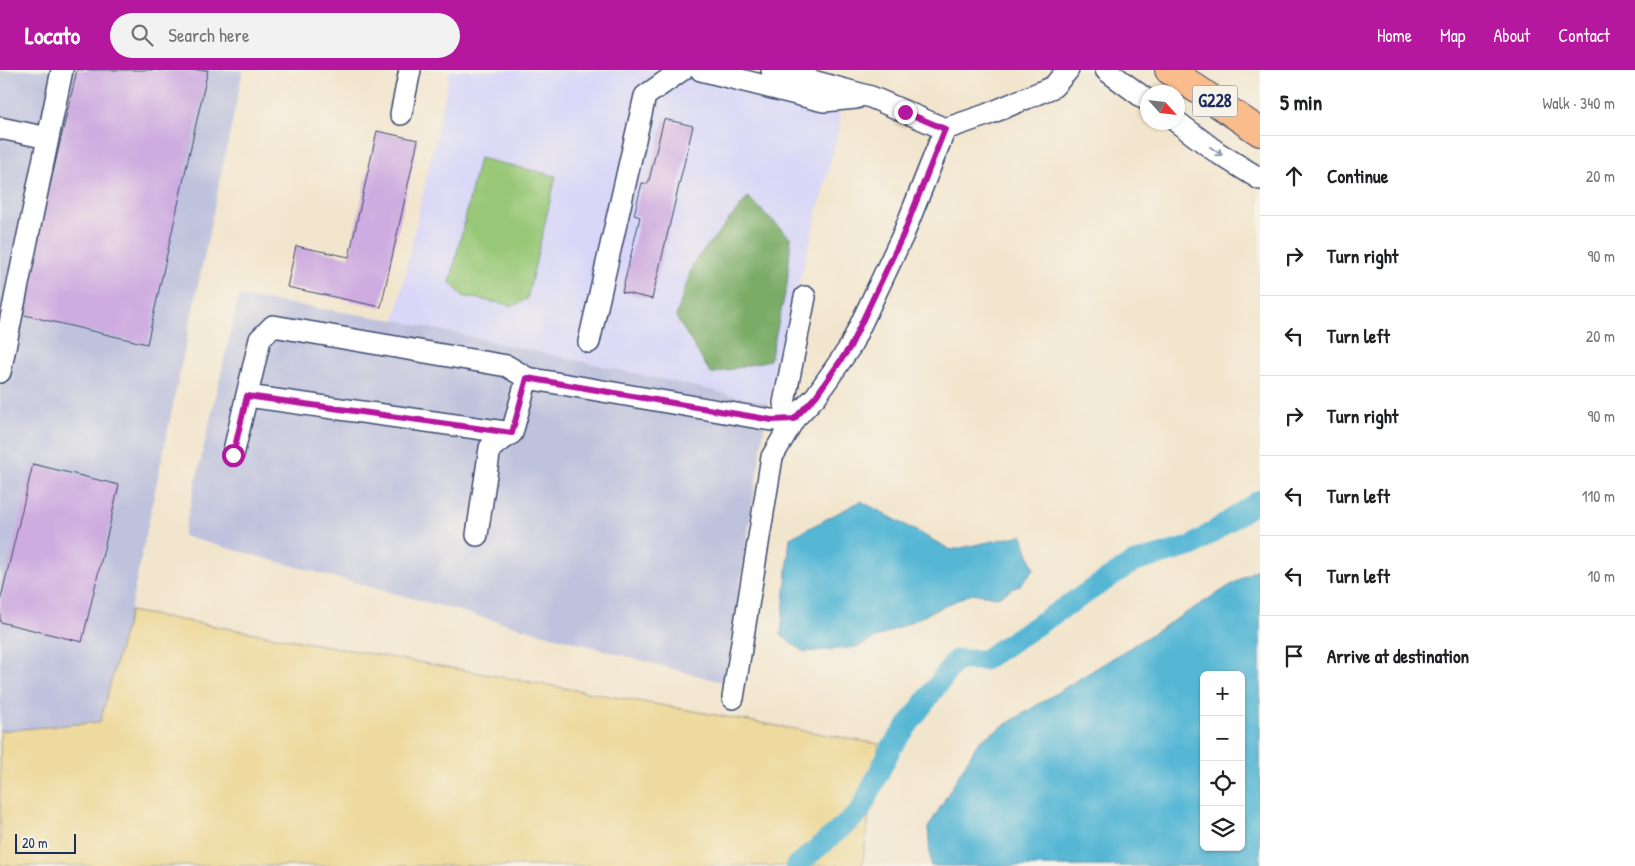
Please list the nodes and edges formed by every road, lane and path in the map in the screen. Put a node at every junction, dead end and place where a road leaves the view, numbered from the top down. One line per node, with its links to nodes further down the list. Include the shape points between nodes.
1 (62, 70): 16 (street)
2 (410, 70): 11 (street)
3 (682, 70): 19 (street, via 645,96)
4 (701, 70): 10 (street, via 824,101)
5 (772, 70): 10 (street)
6 (1068, 70): 14 (street, via 1053,87)
7 (1106, 70): 9 (street)
8 (1169, 70): 15 (highway, G228)
9 (1140, 95)
10 (871, 97): 14 (street)
11 (401, 114)
12 (0, 128): 16 (street)
13 (1185, 128): 17 (street, one-way to 17)
14 (945, 129): 23 (street, via 903,235 850,347 816,396)
15 (1260, 132)
16 (48, 138): 20 (street)
17 (1260, 178)
18 (805, 297): 23 (street, via 784,403)
19 (589, 342)
20 (0, 372)
21 (527, 378): 22 (street, via 507,366 273,326 260,339); 23 (street, via 772,420); 24 (street)
22 (247, 396): 24 (street); 25 (street)
23 (794, 419): 27 (street, via 772,457)
24 (512, 433): 26 (street, via 490,448)
25 (233, 455)
26 (477, 535)
27 (734, 698)

